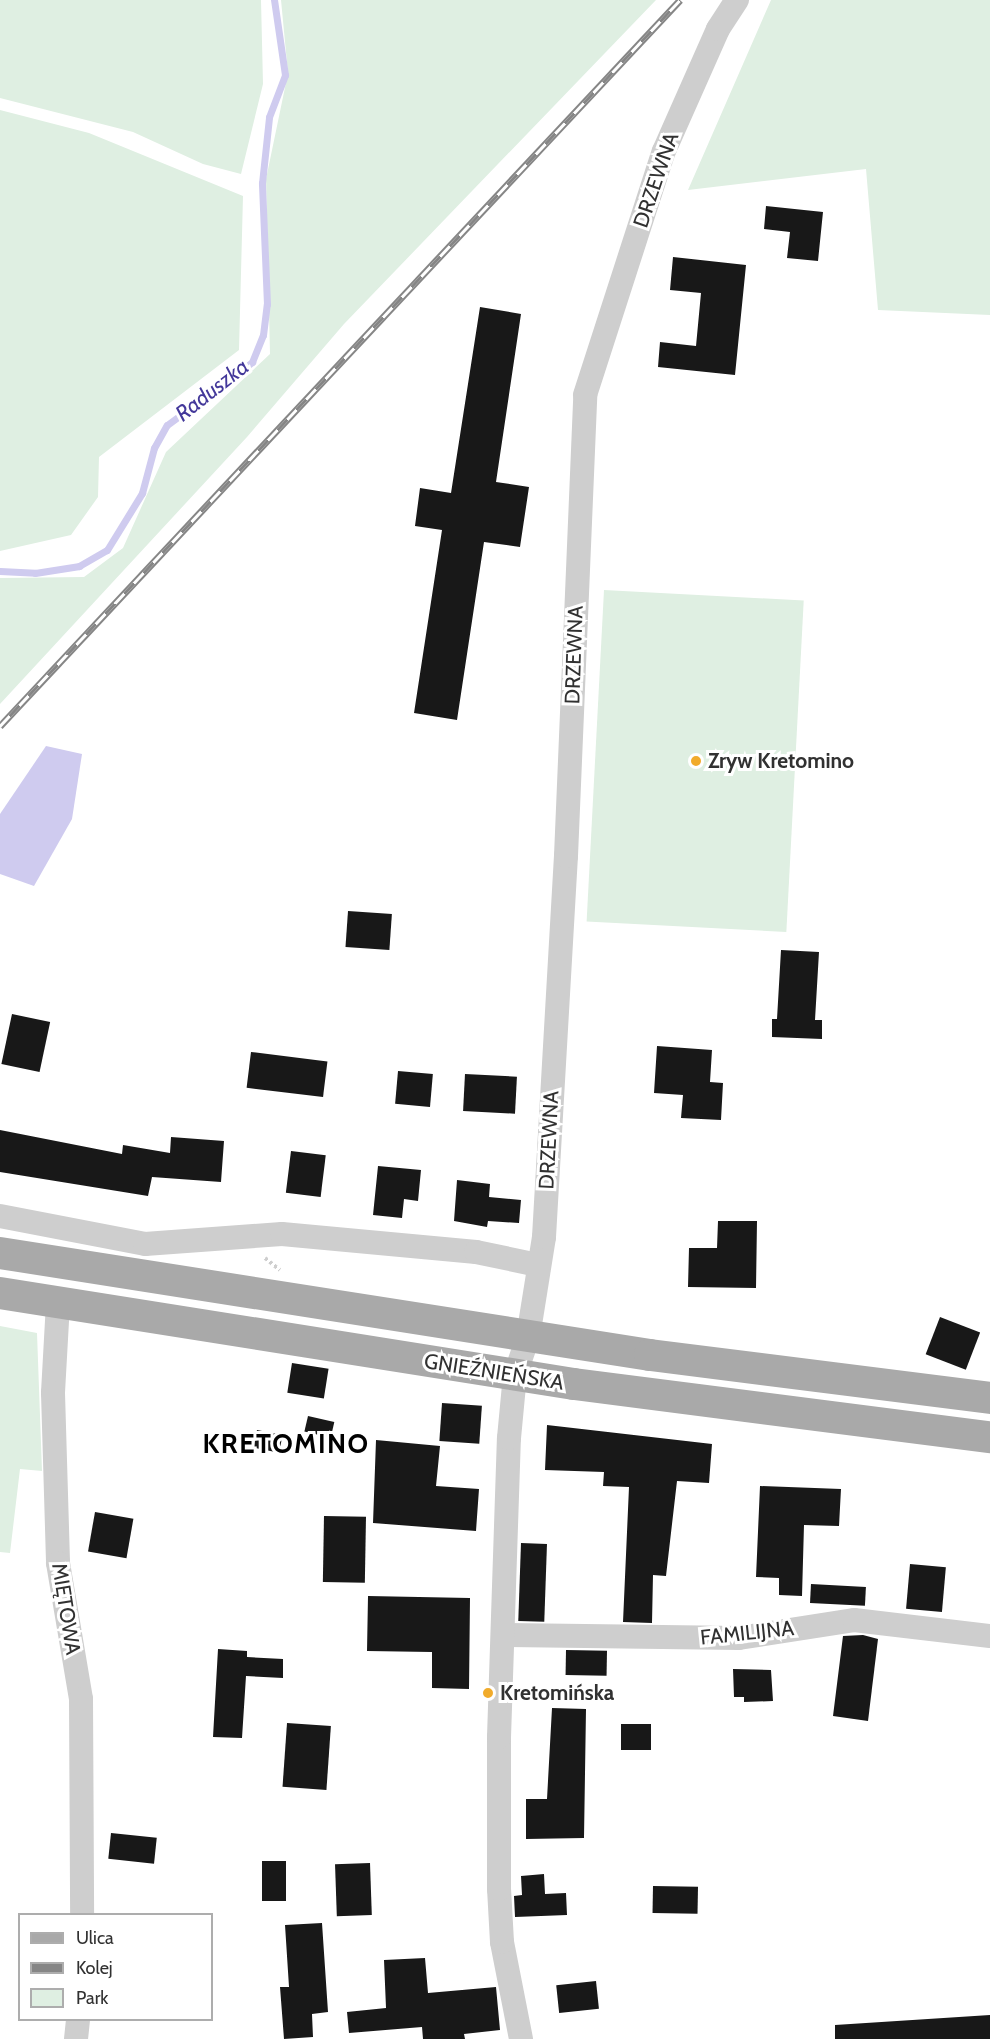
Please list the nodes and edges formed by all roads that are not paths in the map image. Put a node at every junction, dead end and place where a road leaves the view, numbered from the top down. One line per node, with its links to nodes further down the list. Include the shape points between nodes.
1 (737, 0): 4 (street, DRZEWNA, via 718,29 682,108 585,395 566,856 544,1237)
2 (0, 1216): 4 (street, via 145,1244 282,1234 457,1250)
3 (0, 1253): 7 (main road, GNIEŹNIEŃSKA)
4 (538, 1265): 7 (street, DRZEWNA)
5 (0, 1293): 6 (main road, GNIEŹNIEŃSKA)
6 (58, 1303): 8 (main road, GNIEŹNIEŃSKA); 13 (street, MIĘTOWA, via 54,1393 58,1551 81,1700)
7 (528, 1337): 8 (street); 9 (main road, GNIEŹNIEŃSKA)
8 (515, 1375): 10 (main road, GNIEŹNIEŃSKA, via 728,1407); 11 (street)
9 (990, 1398)
10 (990, 1437)
11 (503, 1635): 12 (street, FAMILIJNA, via 739,1638 854,1620); 16 (street, via 499,1908)
12 (990, 1636)
13 (82, 1913)
14 (78, 2021): 15 (street)
15 (76, 2039)
16 (520, 2039)

